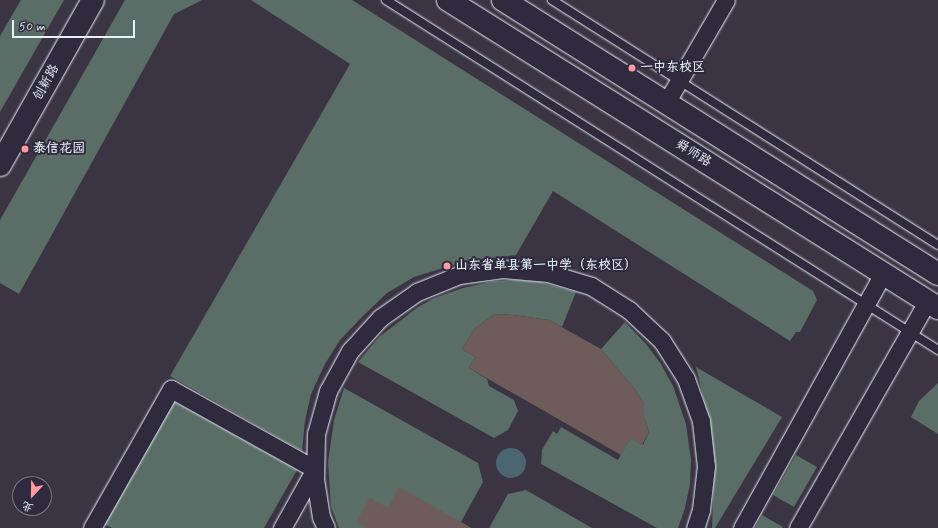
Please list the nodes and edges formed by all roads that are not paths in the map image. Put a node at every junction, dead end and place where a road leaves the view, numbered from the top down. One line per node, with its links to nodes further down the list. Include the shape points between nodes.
1 (93, 0): 8 (main road, 创新路)
2 (386, 0): 12 (lane)
3 (448, 0): 10 (main road, 舜师路)
4 (503, 0): 7 (main road)
5 (552, 0): 9 (lane)
6 (726, 0): 7 (street)
7 (666, 103): 11 (main road)
8 (0, 165)
9 (938, 245)
10 (883, 274): 12 (street); 13 (main road, 舜师路)
11 (938, 274)
12 (866, 304): 14 (lane); 20 (street)
13 (933, 305): 21 (street)
14 (938, 350)
15 (315, 469): 16 (street, via 171,389); 17 (street); 18 (street, via 314,479 321,517); 19 (street, via 316,434 328,391 350,351 380,318 417,292 459,276 503,269 548,273 591,286 630,310 662,341 686,379 701,421 706,466 701,510)
16 (92, 528)
17 (282, 528)
18 (326, 528)
19 (695, 528)
20 (742, 528)
21 (798, 528)

